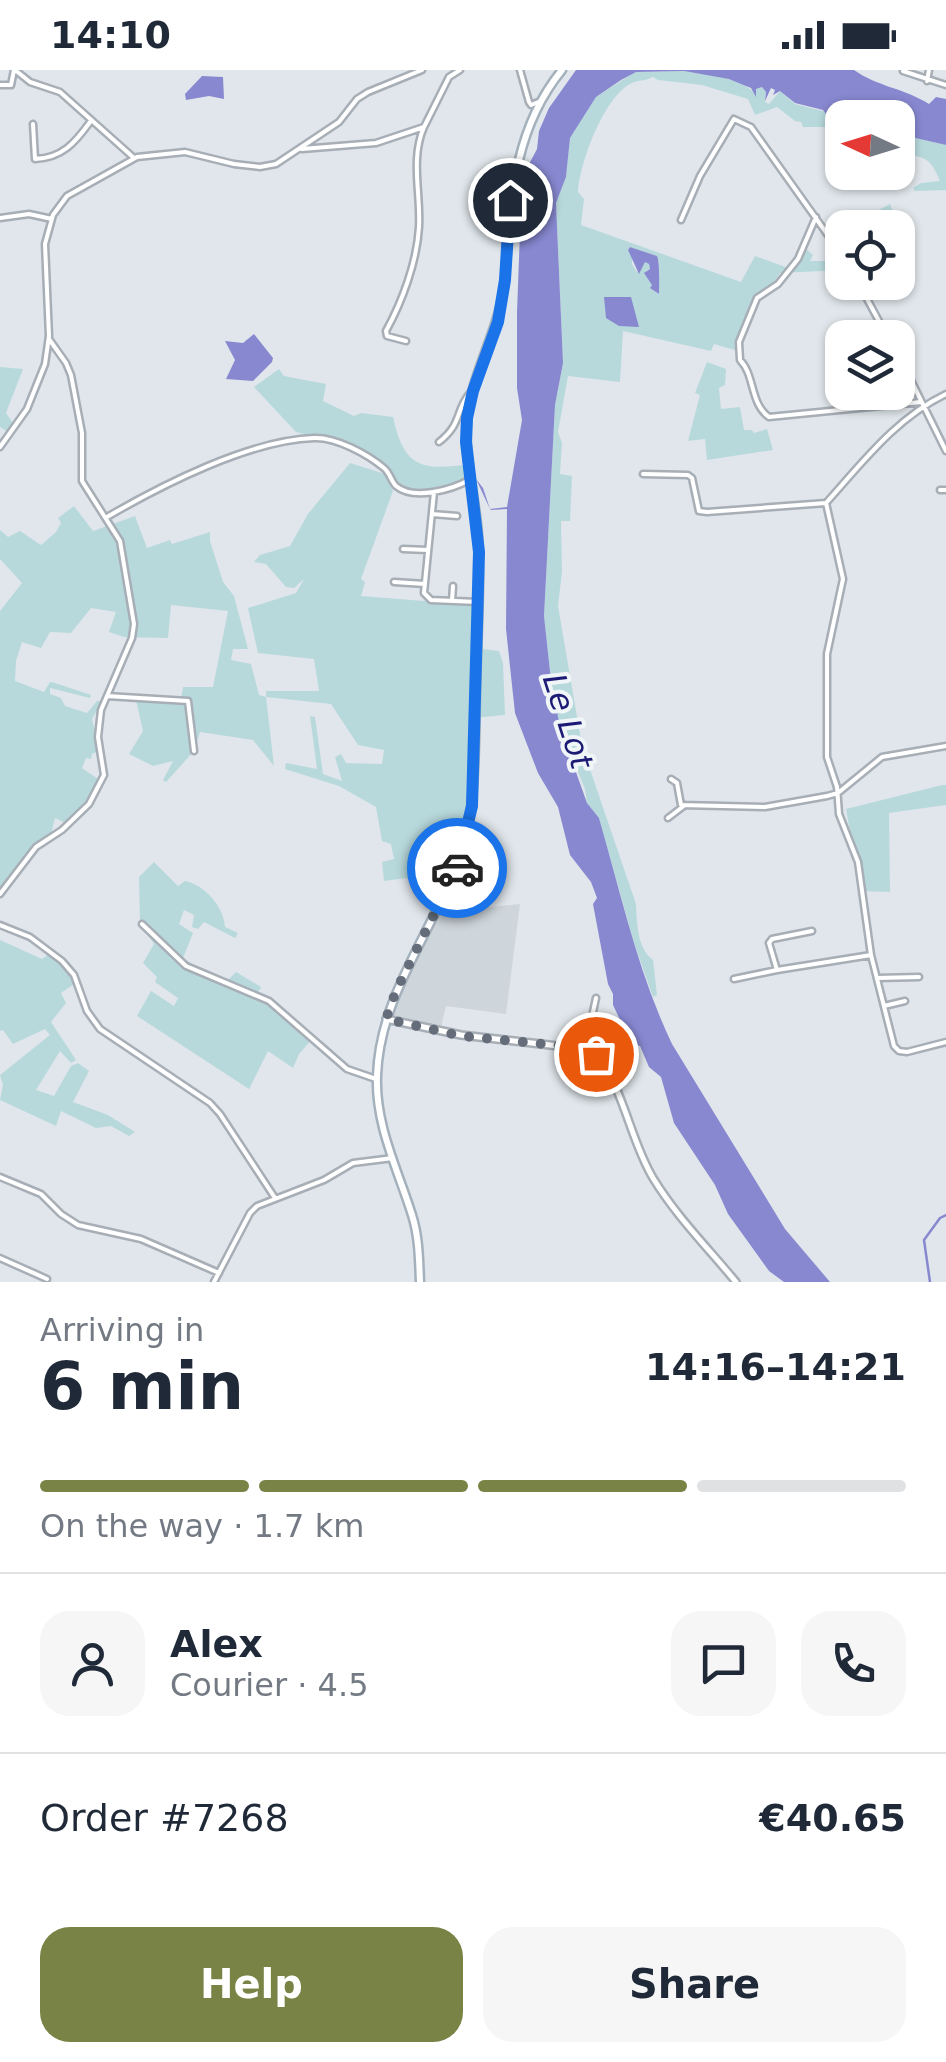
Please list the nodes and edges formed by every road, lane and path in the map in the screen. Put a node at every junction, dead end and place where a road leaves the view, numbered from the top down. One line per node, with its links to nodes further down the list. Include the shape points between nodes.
1 (15, 70): 9 (street, via 10,85); 12 (street, via 60,92)
2 (422, 70): 15 (street, via 357,99 339,122)
3 (460, 70): 14 (street, via 449,77)
4 (520, 70): 11 (street, via 528,102)
5 (562, 70): 11 (main road)
6 (928, 70): 8 (street)
7 (903, 71): 8 (street)
8 (927, 81): 10 (street)
9 (0, 85)
10 (946, 85)
11 (544, 98): 25 (main road, via 522,150 498,322)
12 (90, 122): 13 (street, via 74,144 47,159 35,159); 16 (street)
13 (34, 124)
14 (424, 127): 15 (street, via 376,143); 23 (street, via 416,158 419,230 400,308 386,331)
15 (301, 148): 16 (street, via 268,166 185,152)
16 (134, 158): 19 (street, via 67,196)
17 (816, 217): 20 (street, via 751,126 734,119); 21 (street); 27 (street, via 798,260 757,298 739,342 759,407 769,417)
18 (0, 218): 19 (street)
19 (52, 218): 22 (street, via 46,244)
20 (680, 220)
21 (825, 230)
22 (49, 340): 29 (street, via 35,394); 36 (street, via 70,375 82,433 82,481)
23 (406, 341)
24 (915, 389): 27 (street)
25 (473, 391): 28 (street, via 458,423); 32 (main road, via 466,442)
26 (946, 394): 27 (street)
27 (922, 404): 30 (street); 34 (street)
28 (439, 442)
29 (0, 447)
30 (946, 449)
31 (642, 474): 34 (street, via 688,475 699,510 706,512)
32 (472, 478): 33 (street); 44 (main road)
33 (434, 492): 35 (street); 36 (street, via 403,490 368,457 312,438 268,445 198,470)
34 (826, 503): 49 (street, via 843,574 827,654 828,757)
35 (432, 514): 37 (street); 39 (street)
36 (107, 516): 45 (street, via 120,540 134,624)
37 (457, 516)
38 (403, 548): 39 (street)
39 (430, 550): 41 (street)
40 (394, 582): 41 (street)
41 (425, 584): 43 (street, via 428,598)
42 (453, 586): 43 (street)
43 (452, 601): 44 (street)
44 (478, 602): 64 (main road, via 472,806 463,854)
45 (107, 696): 47 (street, via 188,702); 52 (street, via 98,724 104,771 89,804 36,847)
46 (946, 746): 49 (street, via 882,757)
47 (194, 751)
48 (671, 780): 50 (street)
49 (838, 793): 50 (street, via 764,807); 56 (street, via 861,876)
50 (685, 805): 51 (street)
51 (668, 818)
52 (0, 894)
53 (142, 924): 67 (street, via 186,966 269,1001 347,1068)
54 (0, 925): 71 (street, via 30,937 62,962 100,1030 220,1114)
55 (812, 932): 57 (street, via 772,939)
56 (871, 955): 57 (street); 59 (street)
57 (777, 970): 60 (street)
58 (918, 977): 59 (street)
59 (876, 978): 63 (street)
60 (734, 979)
61 (596, 998): 66 (street)
62 (905, 1001): 63 (street)
63 (884, 1006): 65 (street, via 899,1051)
64 (386, 1019): 66 (street); 67 (main road)
65 (946, 1042)
66 (596, 1054): 77 (street, via 652,1176)
67 (376, 1079): 68 (main road)
68 (392, 1158): 71 (street, via 353,1163); 76 (main road, via 414,1218)
69 (3, 1178): 70 (street); 73 (street, via 41,1194 78,1225 140,1238)
70 (0, 1184)
71 (275, 1198): 73 (street, via 250,1213)
72 (0, 1258): 74 (street)
73 (219, 1272): 75 (street)
74 (47, 1278)
75 (214, 1282)
76 (420, 1282)
77 (736, 1282)

